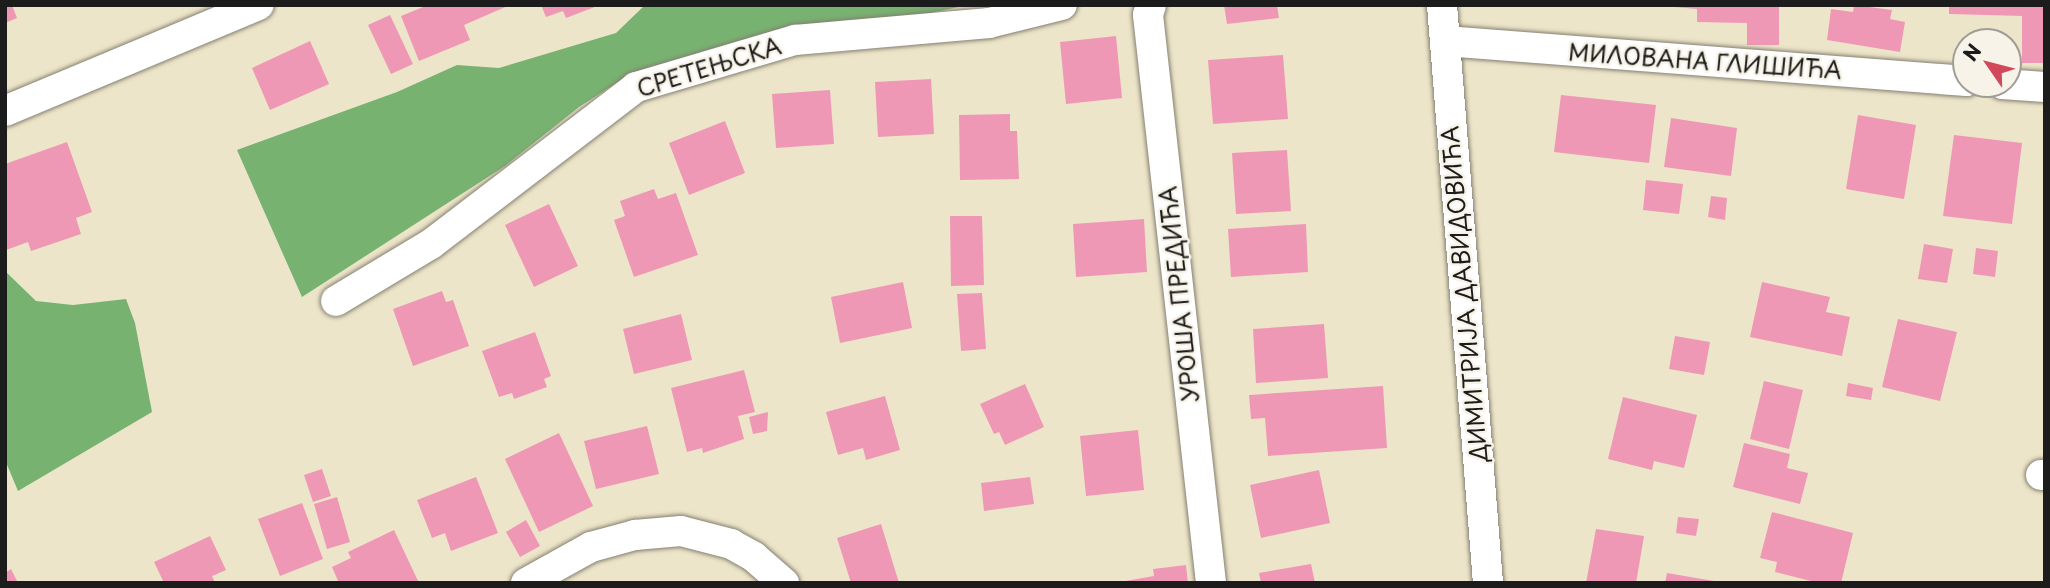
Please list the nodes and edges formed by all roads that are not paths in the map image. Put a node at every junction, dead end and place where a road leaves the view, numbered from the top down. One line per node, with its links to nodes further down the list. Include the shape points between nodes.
1 (258, 5): 9 (street)
2 (1062, 5): 10 (street, СРЕТЕЊСКА, via 989,23 795,40 636,87 430,244)
3 (1151, 5): 13 (street, УРОША ПРЕДИЋА, via 1149,29)
4 (1442, 5): 5 (street, ДИМИТРИЈА ДАВИДОВИЋА)
5 (1445, 41): 6 (street, МИЛОВАНА ГЛИШИЋА); 14 (street, ДИМИТРИЈА ДАВИДОВИЋА)
6 (1952, 80)
7 (2022, 85): 8 (street)
8 (2045, 87)
9 (5, 111)
10 (336, 302)
11 (526, 583): 12 (street, via 591,547 635,535 681,531 731,544 754,556)
12 (784, 583)
13 (1212, 583)
14 (1488, 583)

